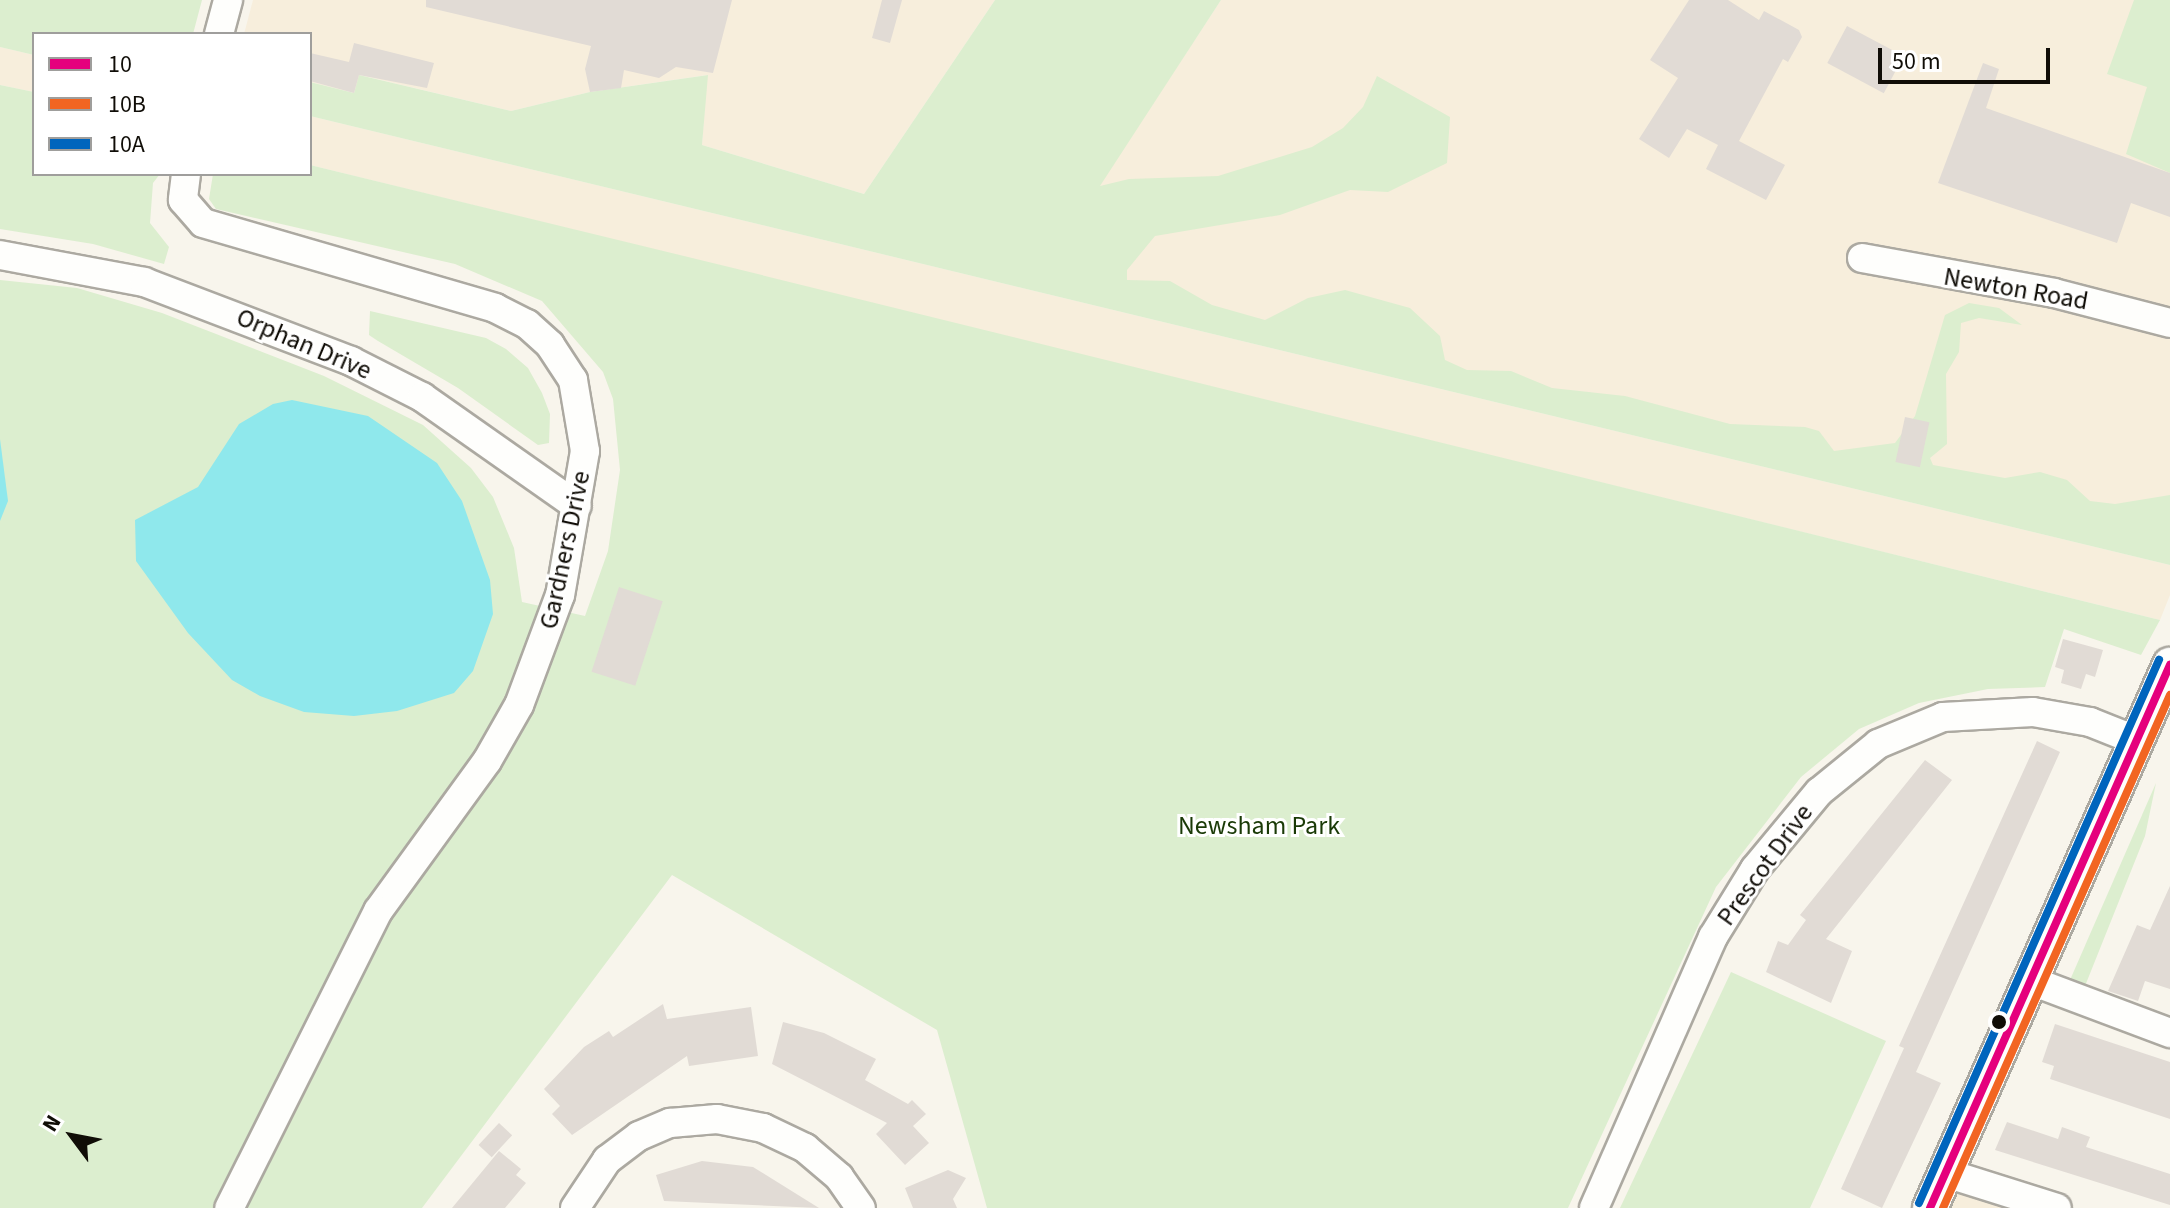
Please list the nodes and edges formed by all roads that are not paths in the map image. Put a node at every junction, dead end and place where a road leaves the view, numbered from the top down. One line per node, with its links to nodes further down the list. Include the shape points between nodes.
1 (228, 0): 2 (street)
2 (220, 32)
3 (186, 176): 7 (street, Gardners Drive, via 183,200 203,223 495,308 527,324 550,345 573,380 585,451)
4 (0, 255): 7 (street, Orphan Drive, via 144,282 351,361 422,397)
5 (1862, 258): 6 (street, Newton Road, via 2054,293)
6 (2170, 323)
7 (577, 506): 13 (street, Gardners Drive, via 560,595 519,705 487,761 378,911)
8 (2170, 665): 9 (main road)
9 (2135, 740): 10 (main road); 16 (street, Prescot Drive, via 2090,722 2033,712 1943,717 1878,744 1819,792 1755,869 1713,937)
10 (2029, 980): 11 (street); 12 (main road)
11 (2170, 1033)
12 (1946, 1173): 17 (main road); 18 (street)
13 (229, 1208)
14 (575, 1208): 15 (street, via 607,1160 639,1136 670,1123 717,1119 763,1128 805,1148 839,1177)
15 (861, 1208)
16 (1594, 1208)
17 (1930, 1208)
18 (2057, 1208)

